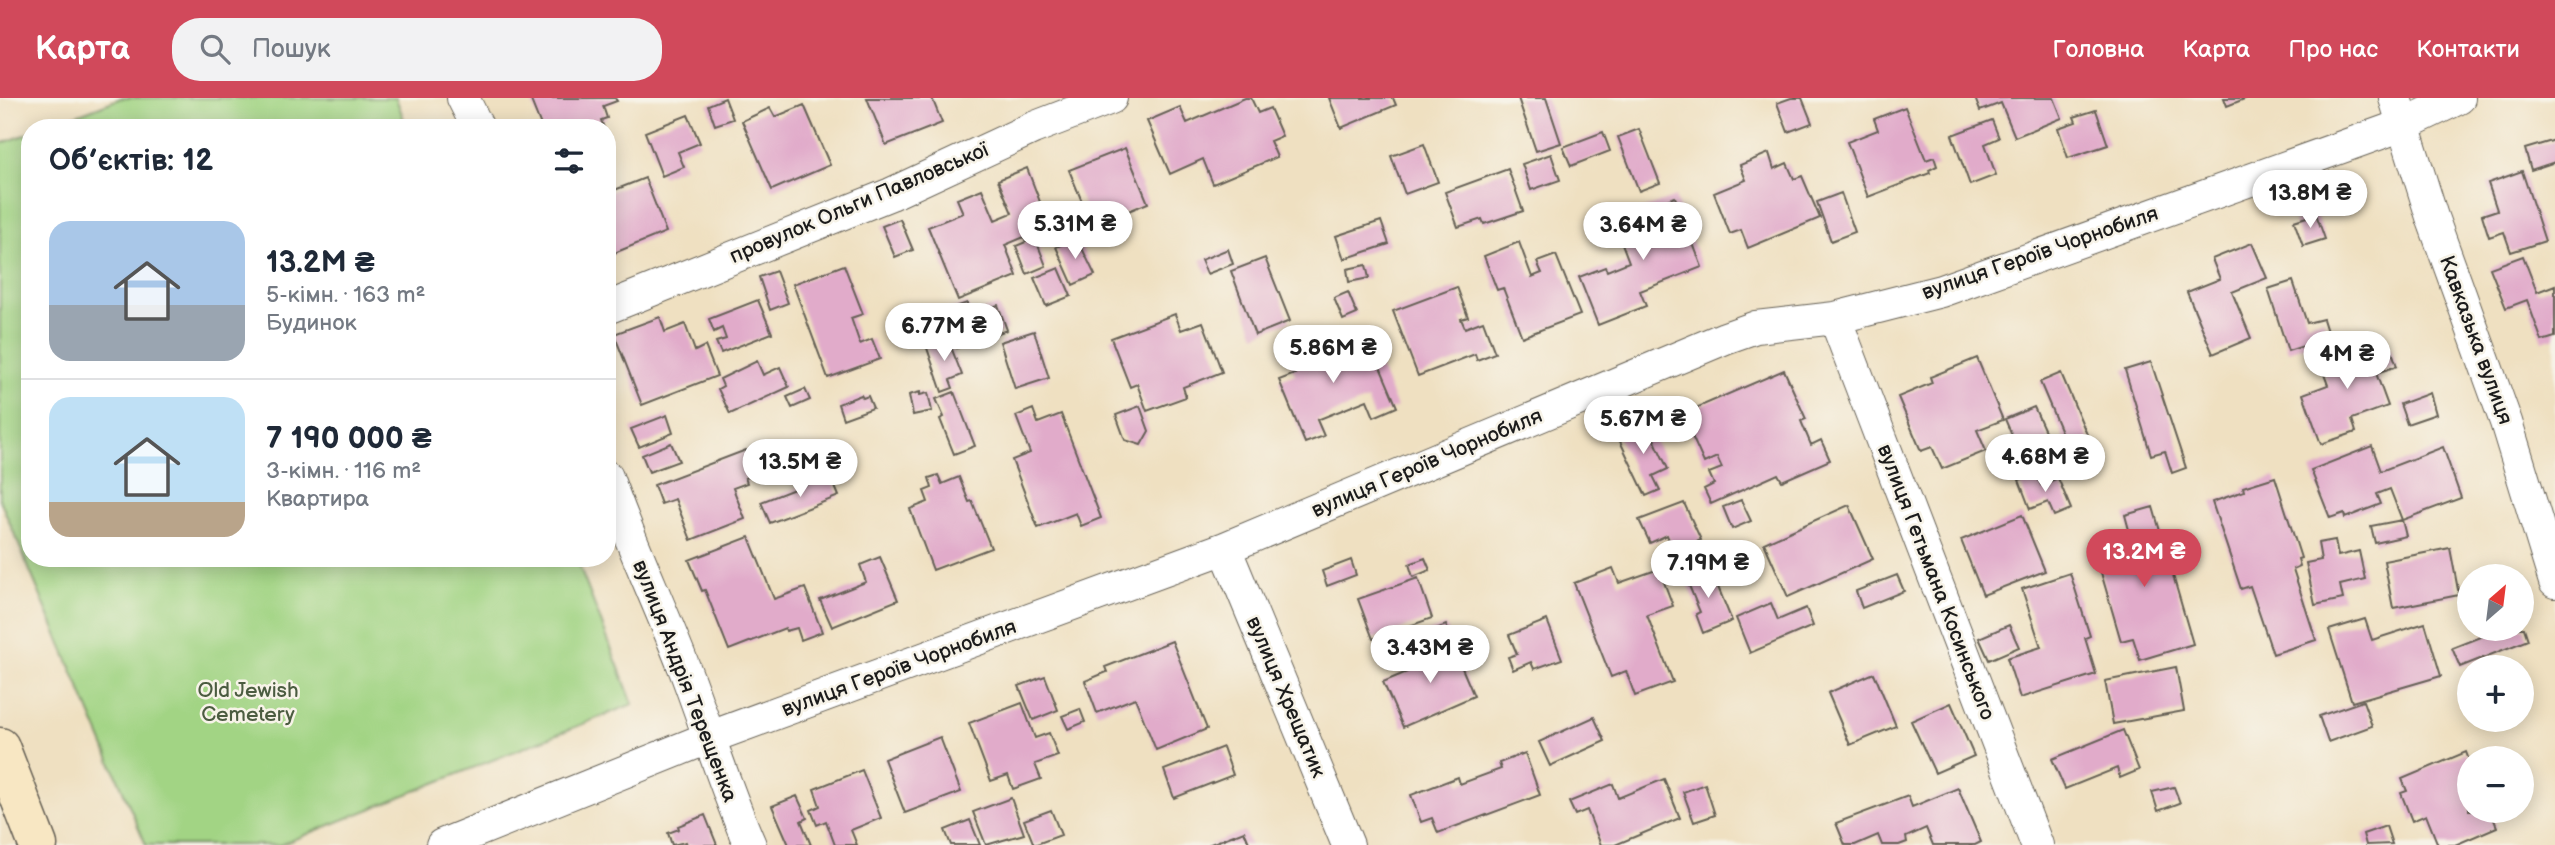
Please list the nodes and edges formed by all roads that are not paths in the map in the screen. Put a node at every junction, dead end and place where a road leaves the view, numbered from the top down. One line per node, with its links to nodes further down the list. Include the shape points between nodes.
1 (463, 98): 5 (street)
2 (1111, 98): 6 (street, провулок Ольги Павловської, via 891,194)
3 (2459, 98): 4 (street, вулиця Героїв Чорнобиля)
4 (2399, 111): 7 (street, вулиця Героїв Чорнобиля, via 1941,291); 10 (street, Кавказька вулиця, via 2506,422)
5 (474, 119)
6 (616, 304)
7 (1835, 318): 9 (street, вулиця Героїв Чорнобиля, via 1756,327 1725,338); 17 (street, вулиця Гетьмана Косинського)
8 (616, 501): 11 (street, вулиця Андрія Терещенка)
9 (1225, 548): 11 (street, вулиця Героїв Чорнобиля); 16 (street, вулиця Хрещатик)
10 (2555, 582)
11 (708, 738): 14 (street, вулиця Героїв Чорнобиля); 15 (street, вулиця Андрія Терещенка)
12 (0, 747): 13 (main road)
13 (38, 845)
14 (442, 845)
15 (750, 845)
16 (1348, 845)
17 (2038, 845)

